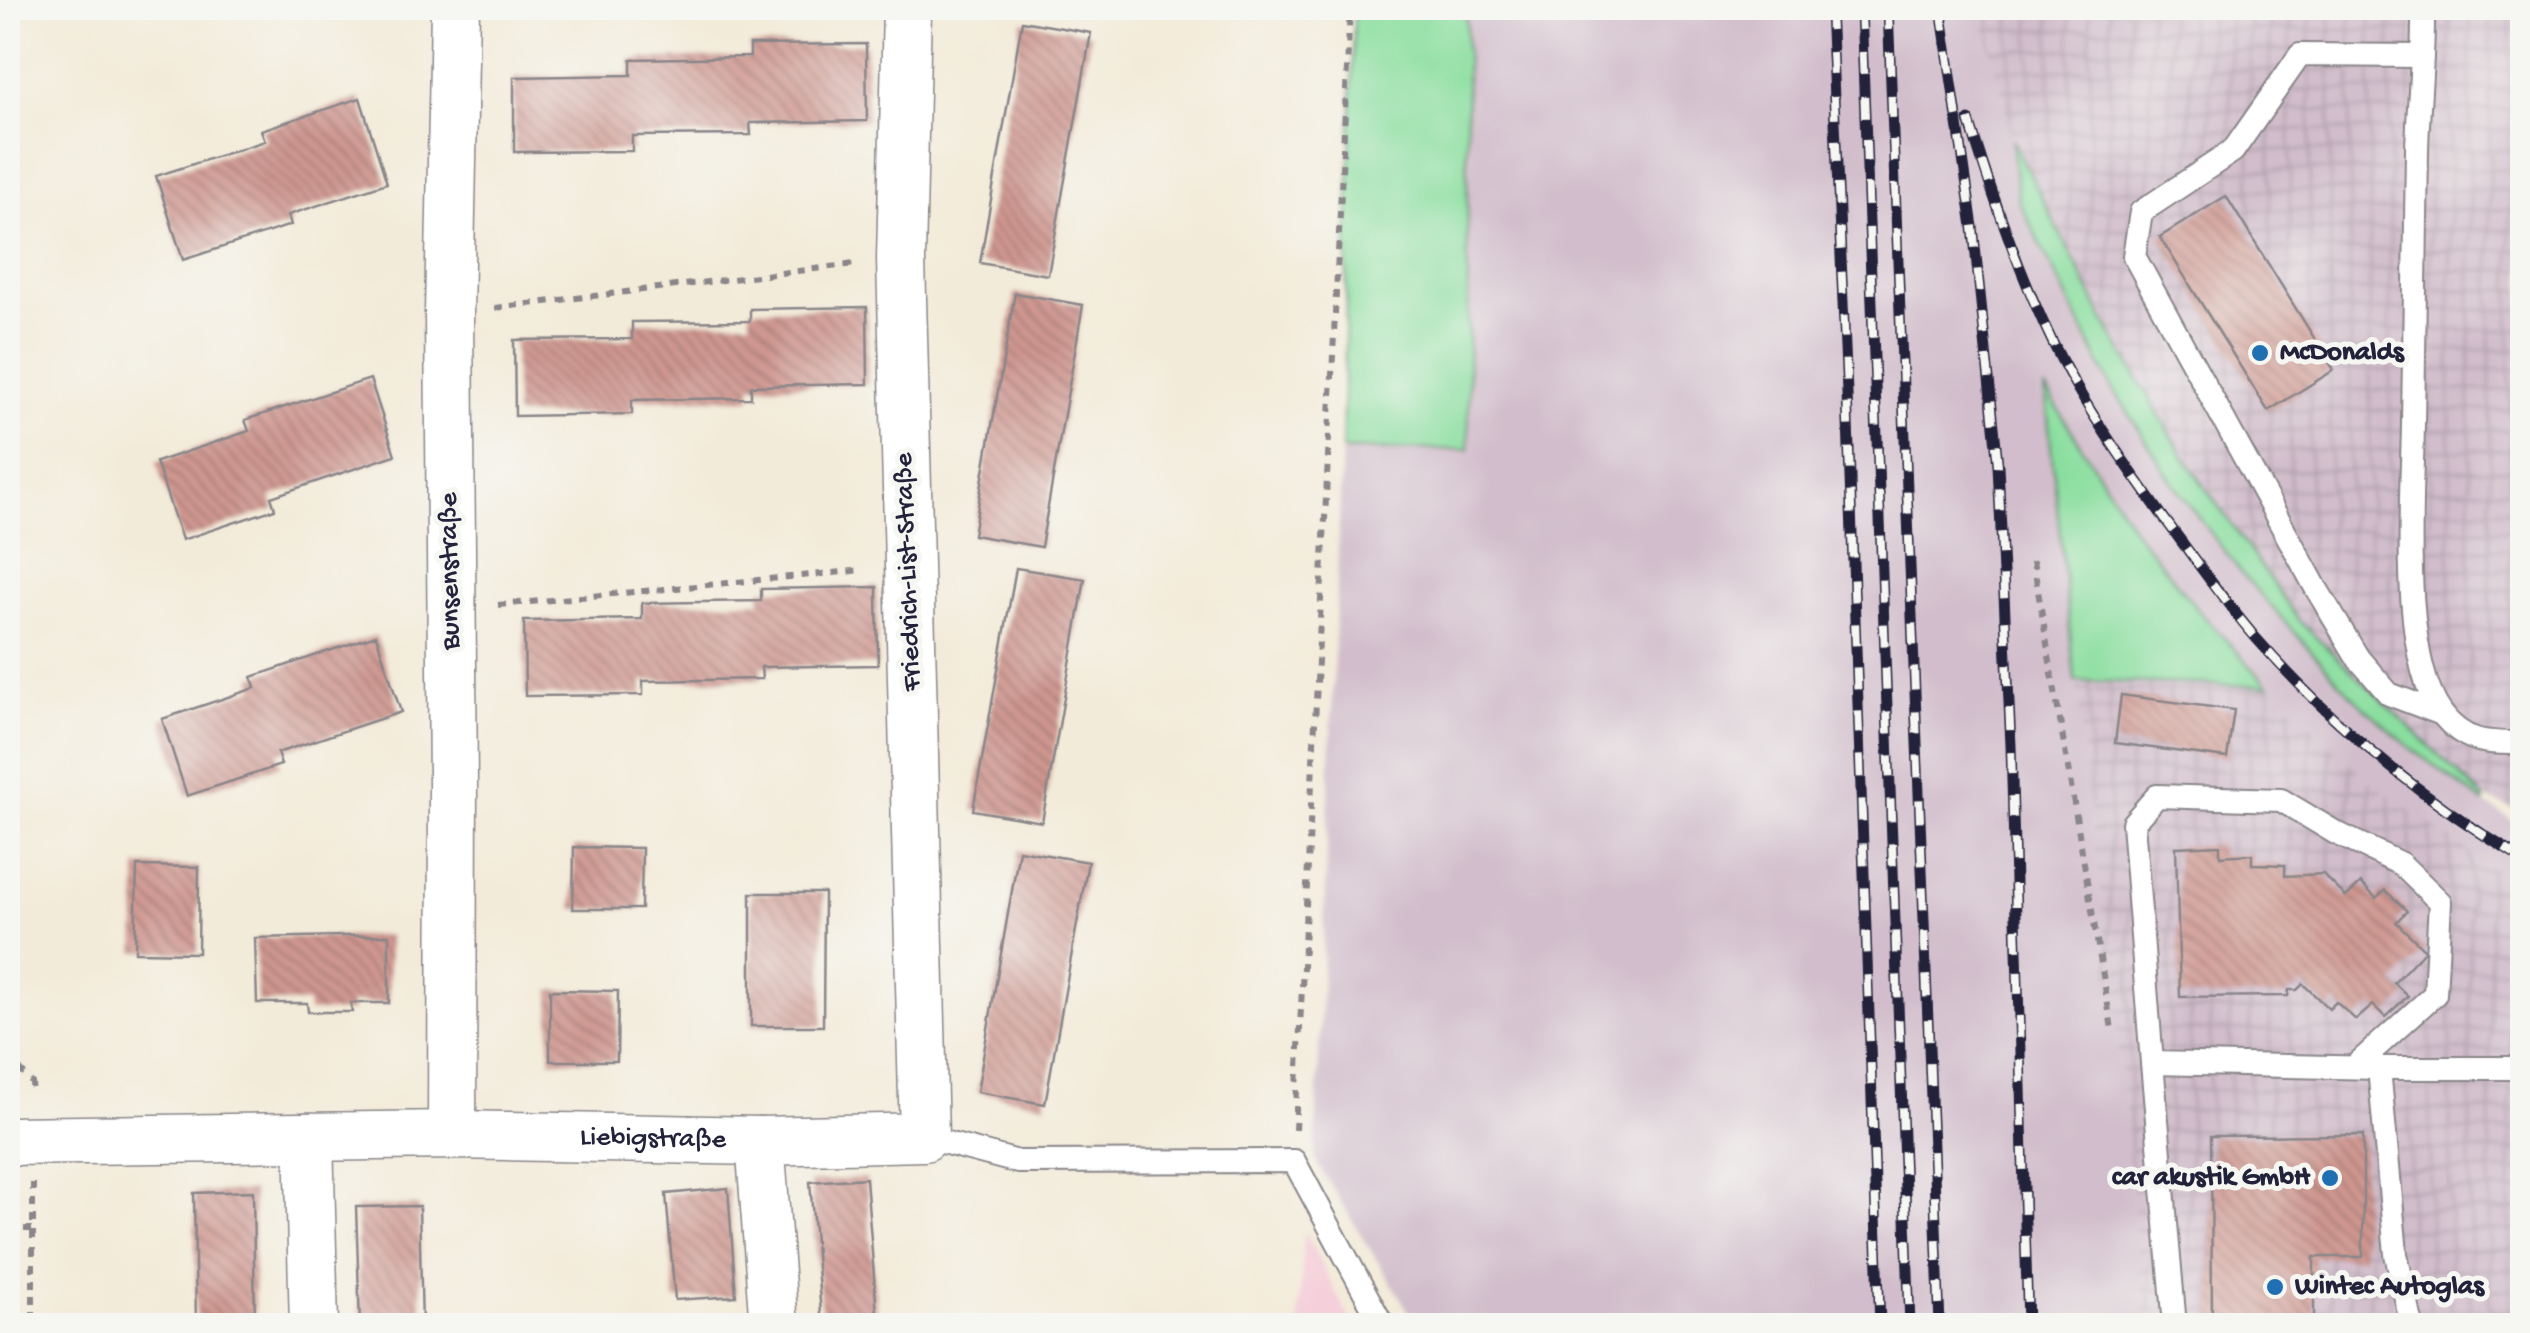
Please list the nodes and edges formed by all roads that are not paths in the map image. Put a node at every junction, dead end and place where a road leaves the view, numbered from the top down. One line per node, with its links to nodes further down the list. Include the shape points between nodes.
1 (455, 8): 11 (street, Bunsenstraße, via 449,314)
2 (907, 8): 12 (street, Friedrich-List-Straße, via 900,259)
3 (2423, 8): 4 (lane)
4 (2422, 56): 5 (lane, via 2411,564 2423,678); 5 (lane, via 2300,55 2233,152 2141,212 2134,256 2358,658 2390,694)
5 (2442, 714): 6 (lane, via 2465,736)
6 (2522, 742)
7 (2152, 1063): 8 (lane); 8 (lane, via 2133,823 2157,796 2281,800 2401,864 2440,902 2435,994); 19 (lane)
8 (2354, 1067): 9 (lane)
9 (2379, 1068): 10 (lane); 20 (lane, via 2396,1254)
10 (2522, 1068)
11 (452, 1135): 13 (street, Liebigstraße); 15 (street, Liebigstraße)
12 (924, 1137): 15 (street, Liebigstraße); 18 (lane, Liebigstraße, via 1018,1162 1294,1161)
13 (309, 1138): 14 (street, Liebigstraße); 16 (street)
14 (20, 1141)
15 (760, 1141): 17 (street)
16 (314, 1326)
17 (774, 1326)
18 (1383, 1326)
19 (2174, 1326)
20 (2412, 1326)

